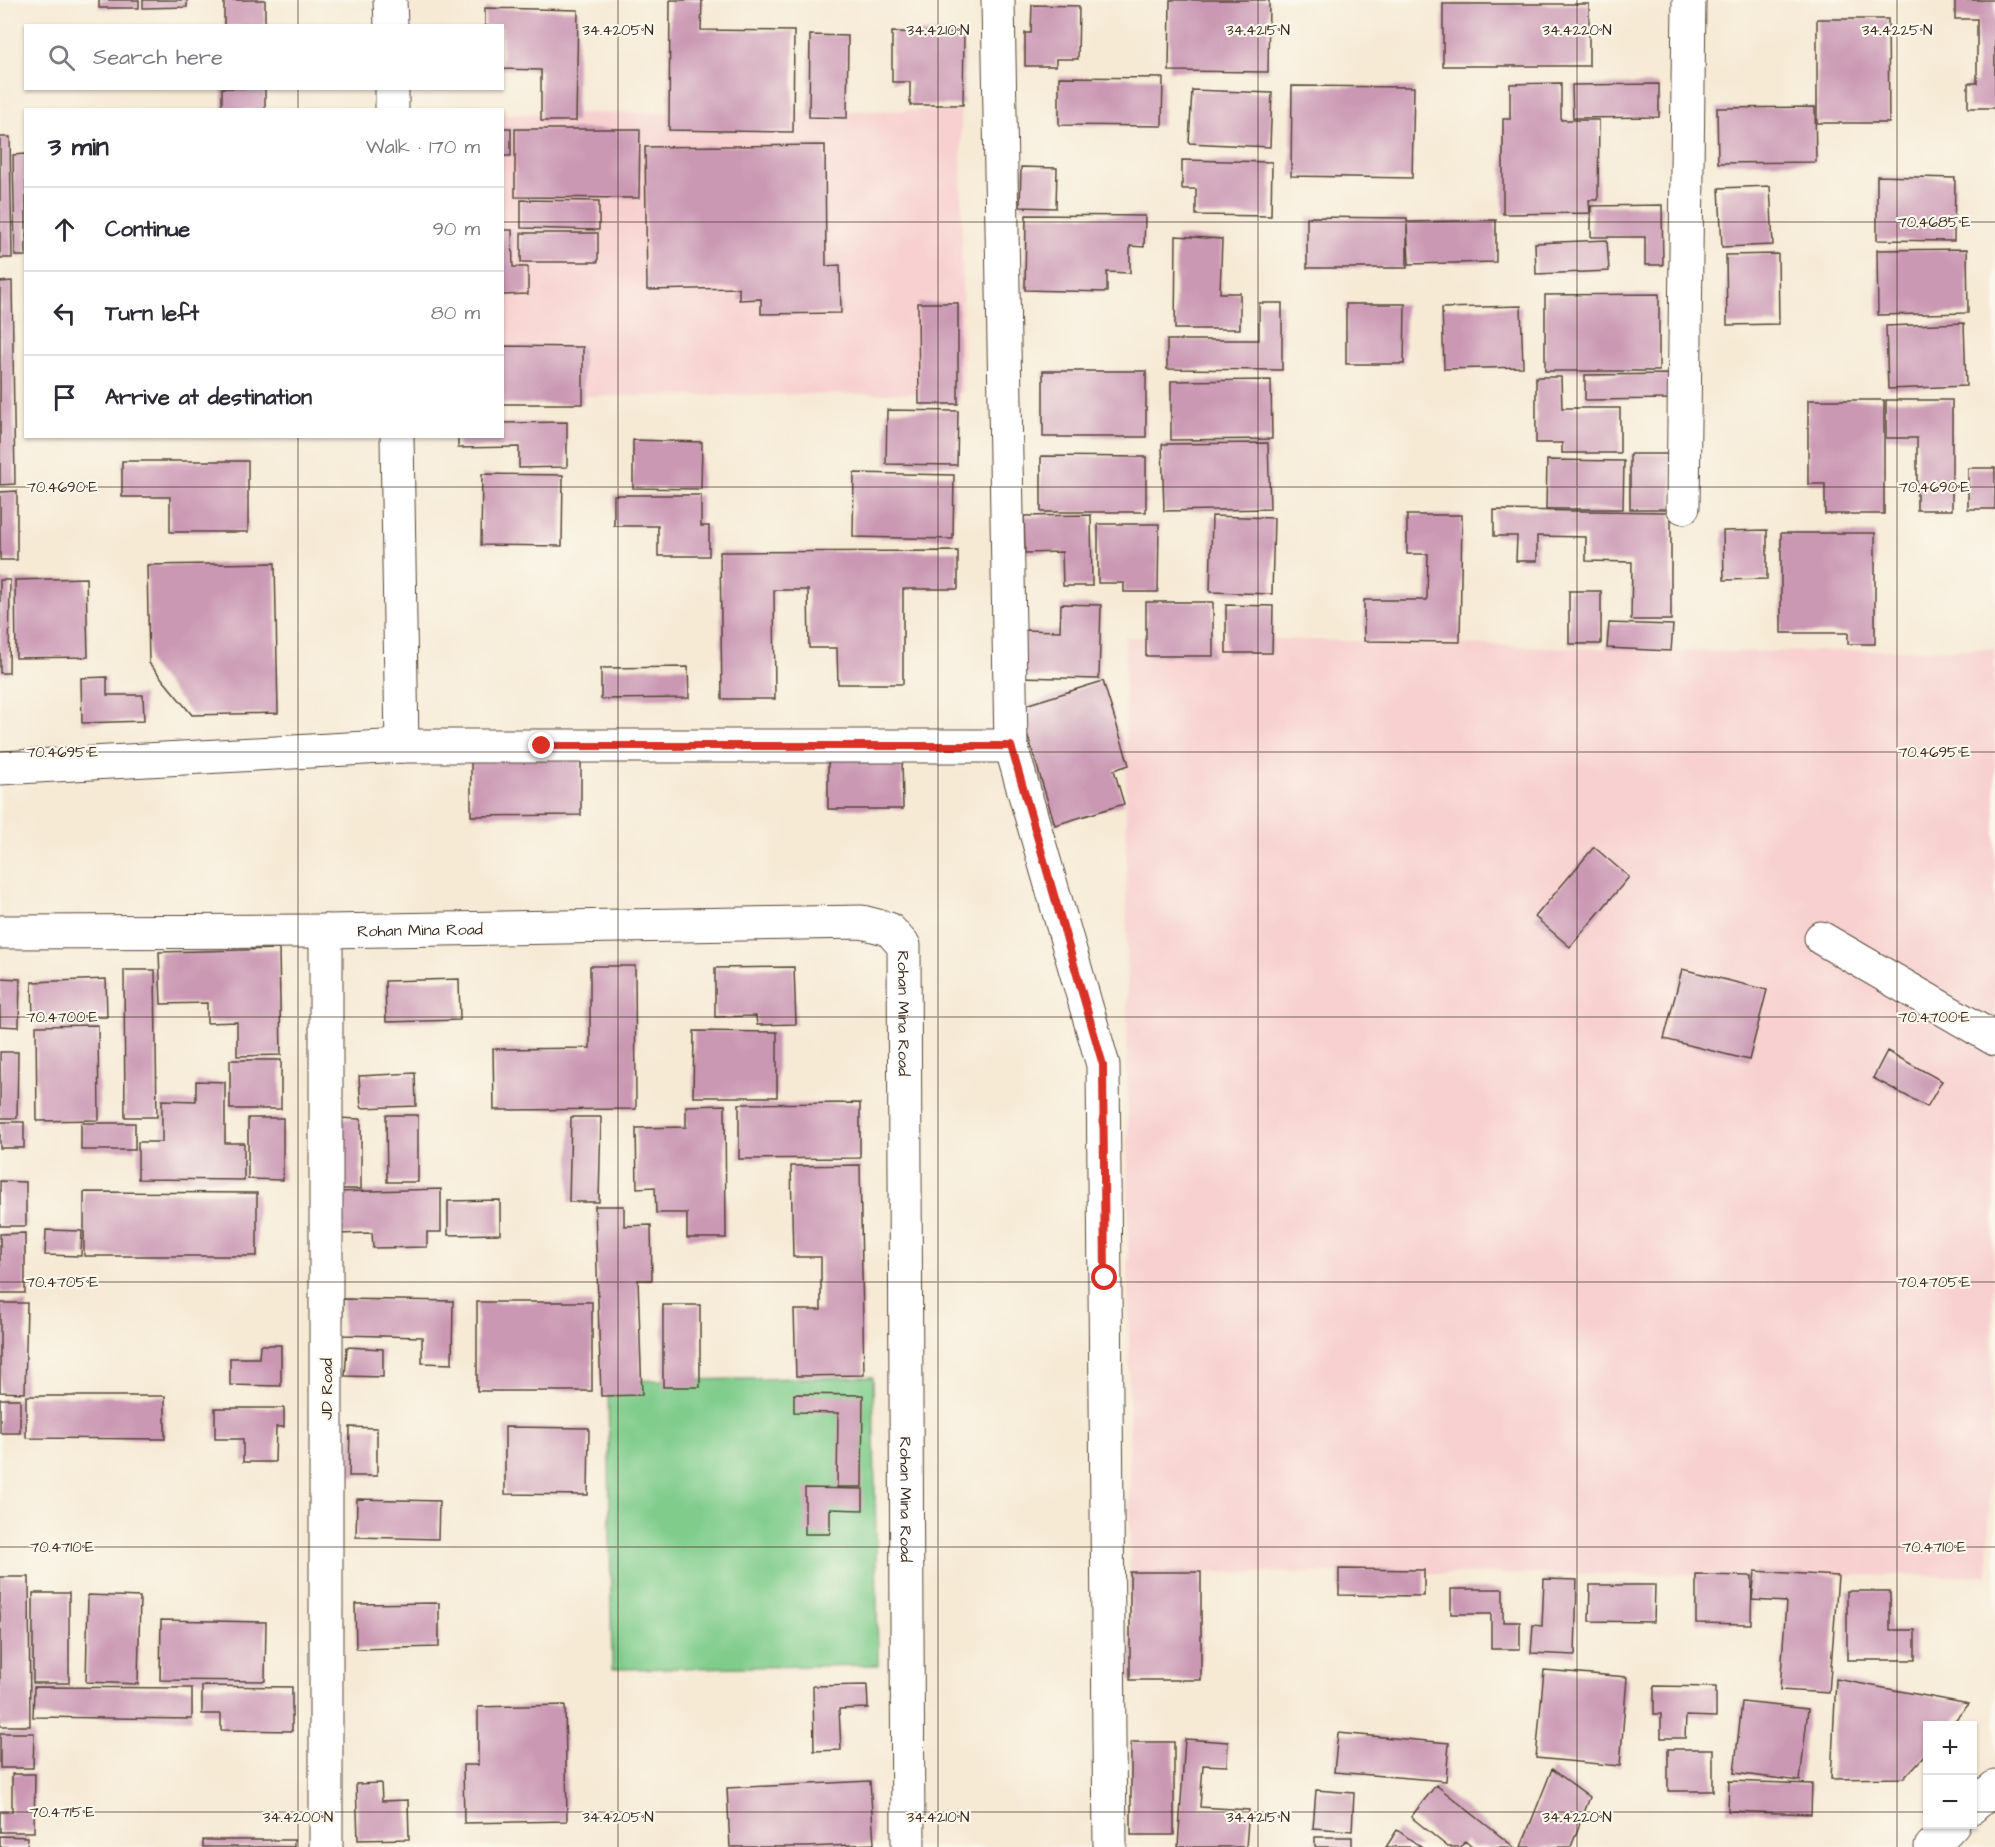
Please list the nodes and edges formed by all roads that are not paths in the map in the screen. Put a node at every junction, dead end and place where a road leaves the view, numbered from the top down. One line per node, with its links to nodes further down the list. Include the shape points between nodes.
1 (390, 0): 4 (main road)
2 (998, 0): 10 (main road)
3 (1689, 0): 8 (main road)
4 (391, 24)
5 (392, 90): 6 (main road)
6 (392, 108)
7 (397, 438): 9 (main road)
8 (1683, 507)
9 (402, 746): 10 (main road); 11 (main road)
10 (1011, 746): 21 (main road, via 1103,1065)
11 (0, 768)
12 (326, 931): 13 (main road, Rohan Mina Road); 19 (main road, JD Road); 20 (main road, Rohan Mina Road, via 862,922 889,929 904,946)
13 (0, 932)
14 (1821, 938): 15 (main road)
15 (1995, 1039)
16 (1995, 1787): 17 (main road)
17 (1977, 1803)
18 (1948, 1829): 22 (main road)
19 (326, 1847)
20 (908, 1847)
21 (1110, 1847)
22 (1931, 1847)

